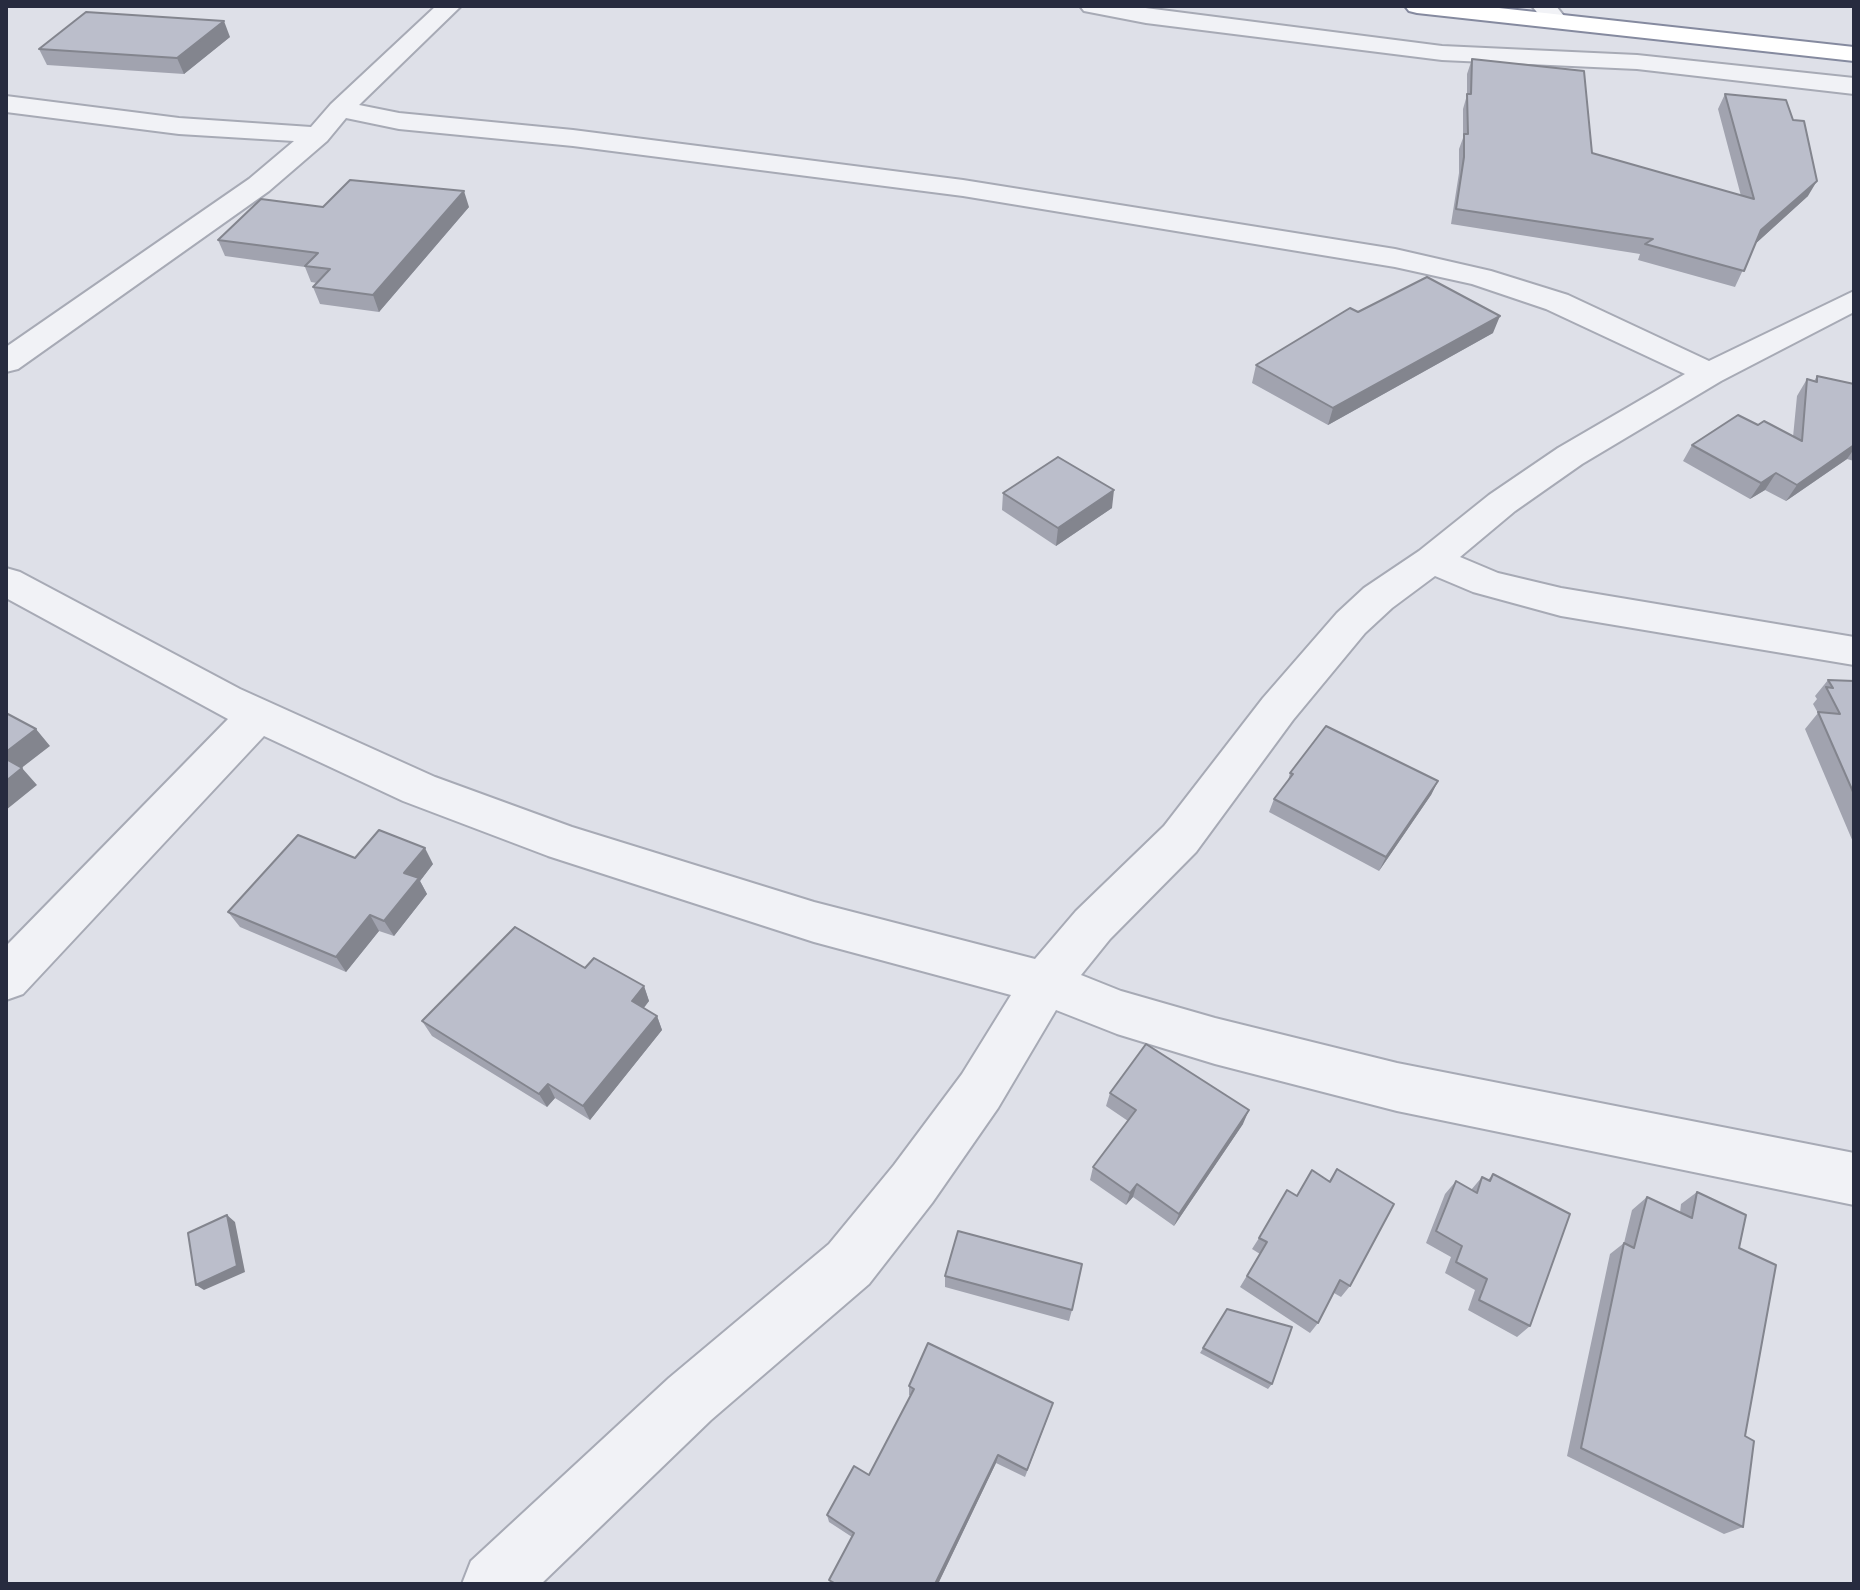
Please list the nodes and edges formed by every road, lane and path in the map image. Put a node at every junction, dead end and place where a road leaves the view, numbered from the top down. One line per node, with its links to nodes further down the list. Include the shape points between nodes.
1 (449, 6): 8 (street)
2 (1092, 6): 6 (street, via 1442,53 1637,62)
3 (1417, 6): 4 (highway)
4 (1550, 14): 5 (highway)
5 (1854, 54)
6 (1850, 90)
7 (6, 104): 9 (street, via 179,126)
8 (340, 109): 9 (street); 12 (street, via 399,121 978,190 1395,258 1557,302)
9 (318, 135): 11 (street, via 259,185)
10 (1854, 300): 12 (street)
11 (6, 362)
12 (1709, 374): 13 (street, via 1570,456)
13 (1432, 560): 15 (street, via 1487,583 1561,602); 18 (street, via 1351,623 1180,839 1093,925)
14 (6, 581): 16 (street)
15 (1854, 651)
16 (258, 715): 17 (street); 18 (street, via 419,789 564,843 814,922)
17 (6, 979)
18 (1045, 983): 19 (street, via 1117,1012 1215,1041 1397,1087); 20 (street, via 980,1091 849,1264 690,1399)
19 (1854, 1179)
20 (494, 1584)

